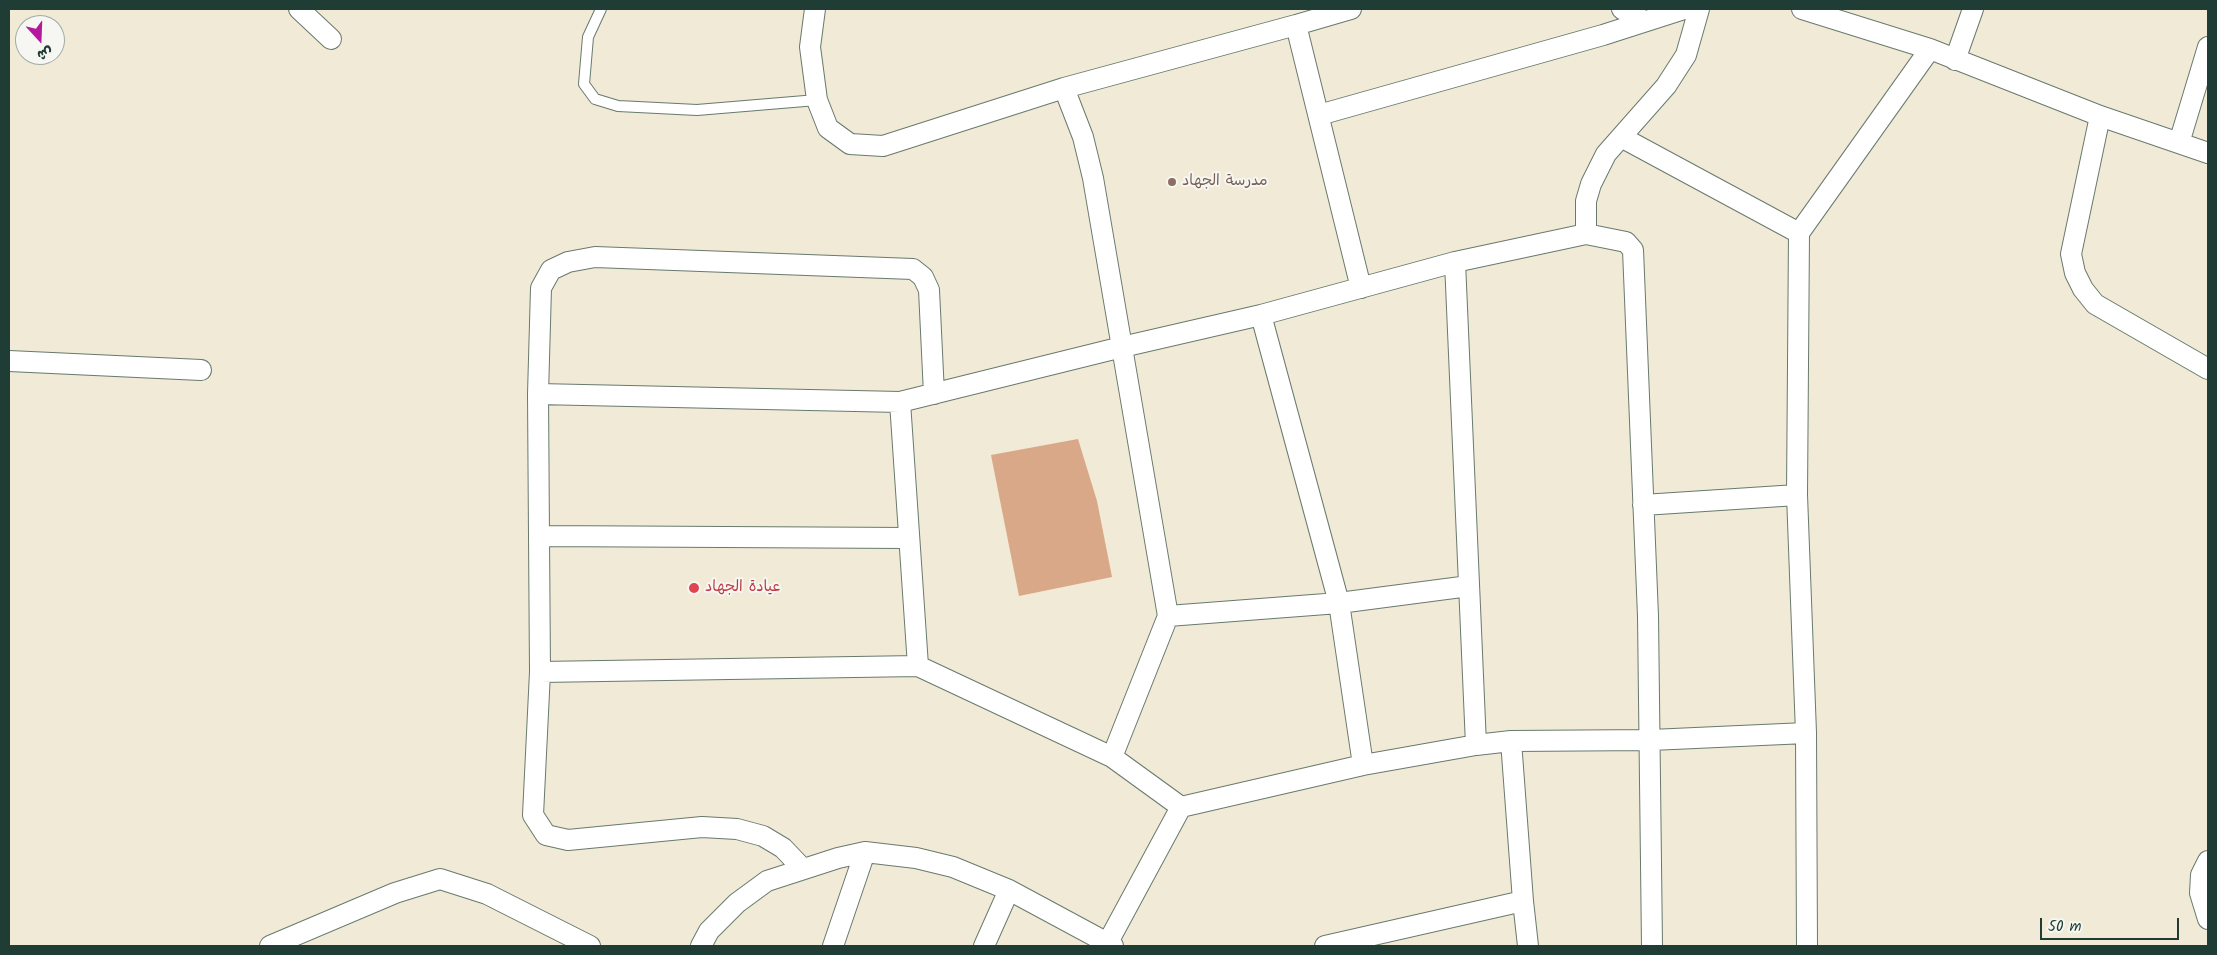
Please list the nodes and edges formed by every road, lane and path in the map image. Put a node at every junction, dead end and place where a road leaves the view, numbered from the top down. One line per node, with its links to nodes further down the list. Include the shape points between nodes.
1 (299, 9): 12 (street)
2 (602, 9): 17 (lane, via 588,37 584,84 595,99 618,106 697,110)
3 (816, 9): 17 (street, via 810,47)
4 (1351, 9): 11 (street)
5 (1622, 9): 10 (street)
6 (1684, 9): 10 (street)
7 (1699, 9): 20 (street, via 1686,55 1666,86)
8 (1802, 9): 14 (street)
9 (1973, 9): 15 (street)
10 (1644, 21): 18 (street)
11 (1296, 25): 16 (street); 18 (street)
12 (330, 39)
13 (2208, 47): 21 (street)
14 (1930, 49): 15 (street); 23 (street)
15 (1955, 60): 19 (street)
16 (1064, 88): 17 (street, via 883,146 850,144 828,128); 28 (street, via 1083,137 1093,178)
17 (817, 100)
18 (1319, 115): 26 (street)
19 (2100, 116): 21 (street); 31 (street, via 2071,254 2075,273 2095,304)
20 (1621, 137): 23 (street); 24 (street, via 1606,154 1591,184 1586,201)
21 (2179, 143): 22 (street)
22 (2208, 153)
23 (1799, 233): 35 (street)
24 (1586, 234): 25 (street); 36 (street, via 1626,242 1633,250)
25 (1455, 262): 26 (street); 39 (street)
26 (1361, 288): 27 (street)
27 (1261, 315): 28 (street); 40 (street)
28 (1122, 347): 33 (street); 41 (street)
29 (9, 361): 30 (street)
30 (200, 370)
31 (2208, 370)
32 (538, 394): 33 (street, via 541,288 552,270 568,262 595,257 913,270 923,277 929,290); 34 (street); 37 (street)
33 (934, 394): 34 (street)
34 (900, 402): 38 (street)
35 (1796, 495): 36 (street); 44 (street)
36 (1643, 505): 45 (street)
37 (539, 536): 38 (street); 43 (street)
38 (908, 538): 42 (street)
39 (1469, 586): 40 (street); 47 (street)
40 (1339, 603): 41 (street); 49 (street)
41 (1168, 616): 48 (street)
42 (918, 666): 43 (street); 48 (street)
43 (540, 672): 53 (street, via 533,815 546,835 568,840 702,827 737,829 763,836 783,848)
44 (1806, 733): 45 (street); 66 (street)
45 (1651, 740): 46 (street); 65 (street)
46 (1511, 742): 47 (street); 55 (street)
47 (1476, 745): 49 (street)
48 (1112, 757): 50 (street)
49 (1363, 765): 50 (street)
50 (1181, 807): 57 (street)
51 (865, 852): 53 (street); 54 (street, via 916,858 953,867); 61 (street)
52 (2208, 861): 56 (street, via 2201,875 2200,893)
53 (803, 869): 60 (street, via 767,881 737,903 709,932)
54 (1009, 890): 57 (street); 62 (street)
55 (1523, 901): 63 (street); 64 (street)
56 (2208, 919)
57 (1110, 945)
58 (270, 946): 59 (street, via 396,893 440,879 487,894)
59 (590, 946)
60 (701, 946)
61 (833, 946)
62 (984, 946)
63 (1325, 946)
64 (1528, 946)
65 (1652, 946)
66 (1807, 946)

